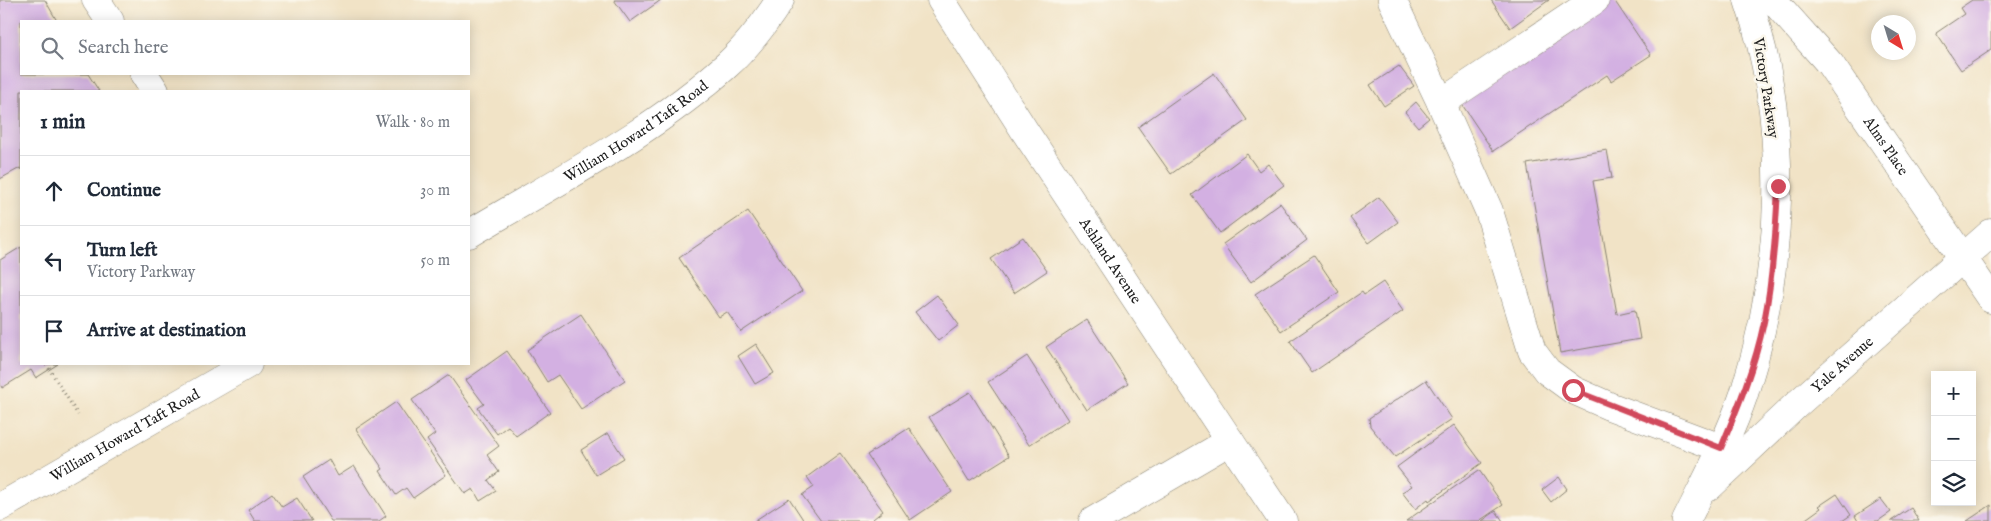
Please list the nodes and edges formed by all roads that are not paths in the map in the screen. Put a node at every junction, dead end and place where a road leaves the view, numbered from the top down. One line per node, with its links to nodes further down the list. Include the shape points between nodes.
1 (96, 0): 8 (street)
2 (780, 0): 12 (street, William Howard Taft Road, via 763,25 728,64 676,108)
3 (941, 0): 17 (street, Ashland Avenue)
4 (1392, 0): 11 (street)
5 (1595, 0): 11 (street)
6 (1748, 0): 18 (street, Victory Parkway, via 1757,26 1773,112 1778,186 1775,249 1764,323 1743,395)
7 (1773, 0): 14 (street, Alms Place, via 1830,64)
8 (109, 20)
9 (145, 75): 10 (street)
10 (154, 90)
11 (1441, 103): 18 (street, via 1489,211 1532,351 1547,371 1573,390)
12 (470, 233)
13 (1991, 233): 14 (street, Yale Avenue)
14 (1963, 259): 15 (street, Alms Place); 20 (street, Yale Avenue, via 1795,406)
15 (1991, 299)
16 (246, 365): 19 (street, William Howard Taft Road)
17 (1230, 441): 21 (street); 22 (street, Ashland Avenue)
18 (1721, 448): 20 (street, Victory Parkway)
19 (0, 507)
20 (1692, 510)
21 (1093, 521)
22 (1284, 521)

